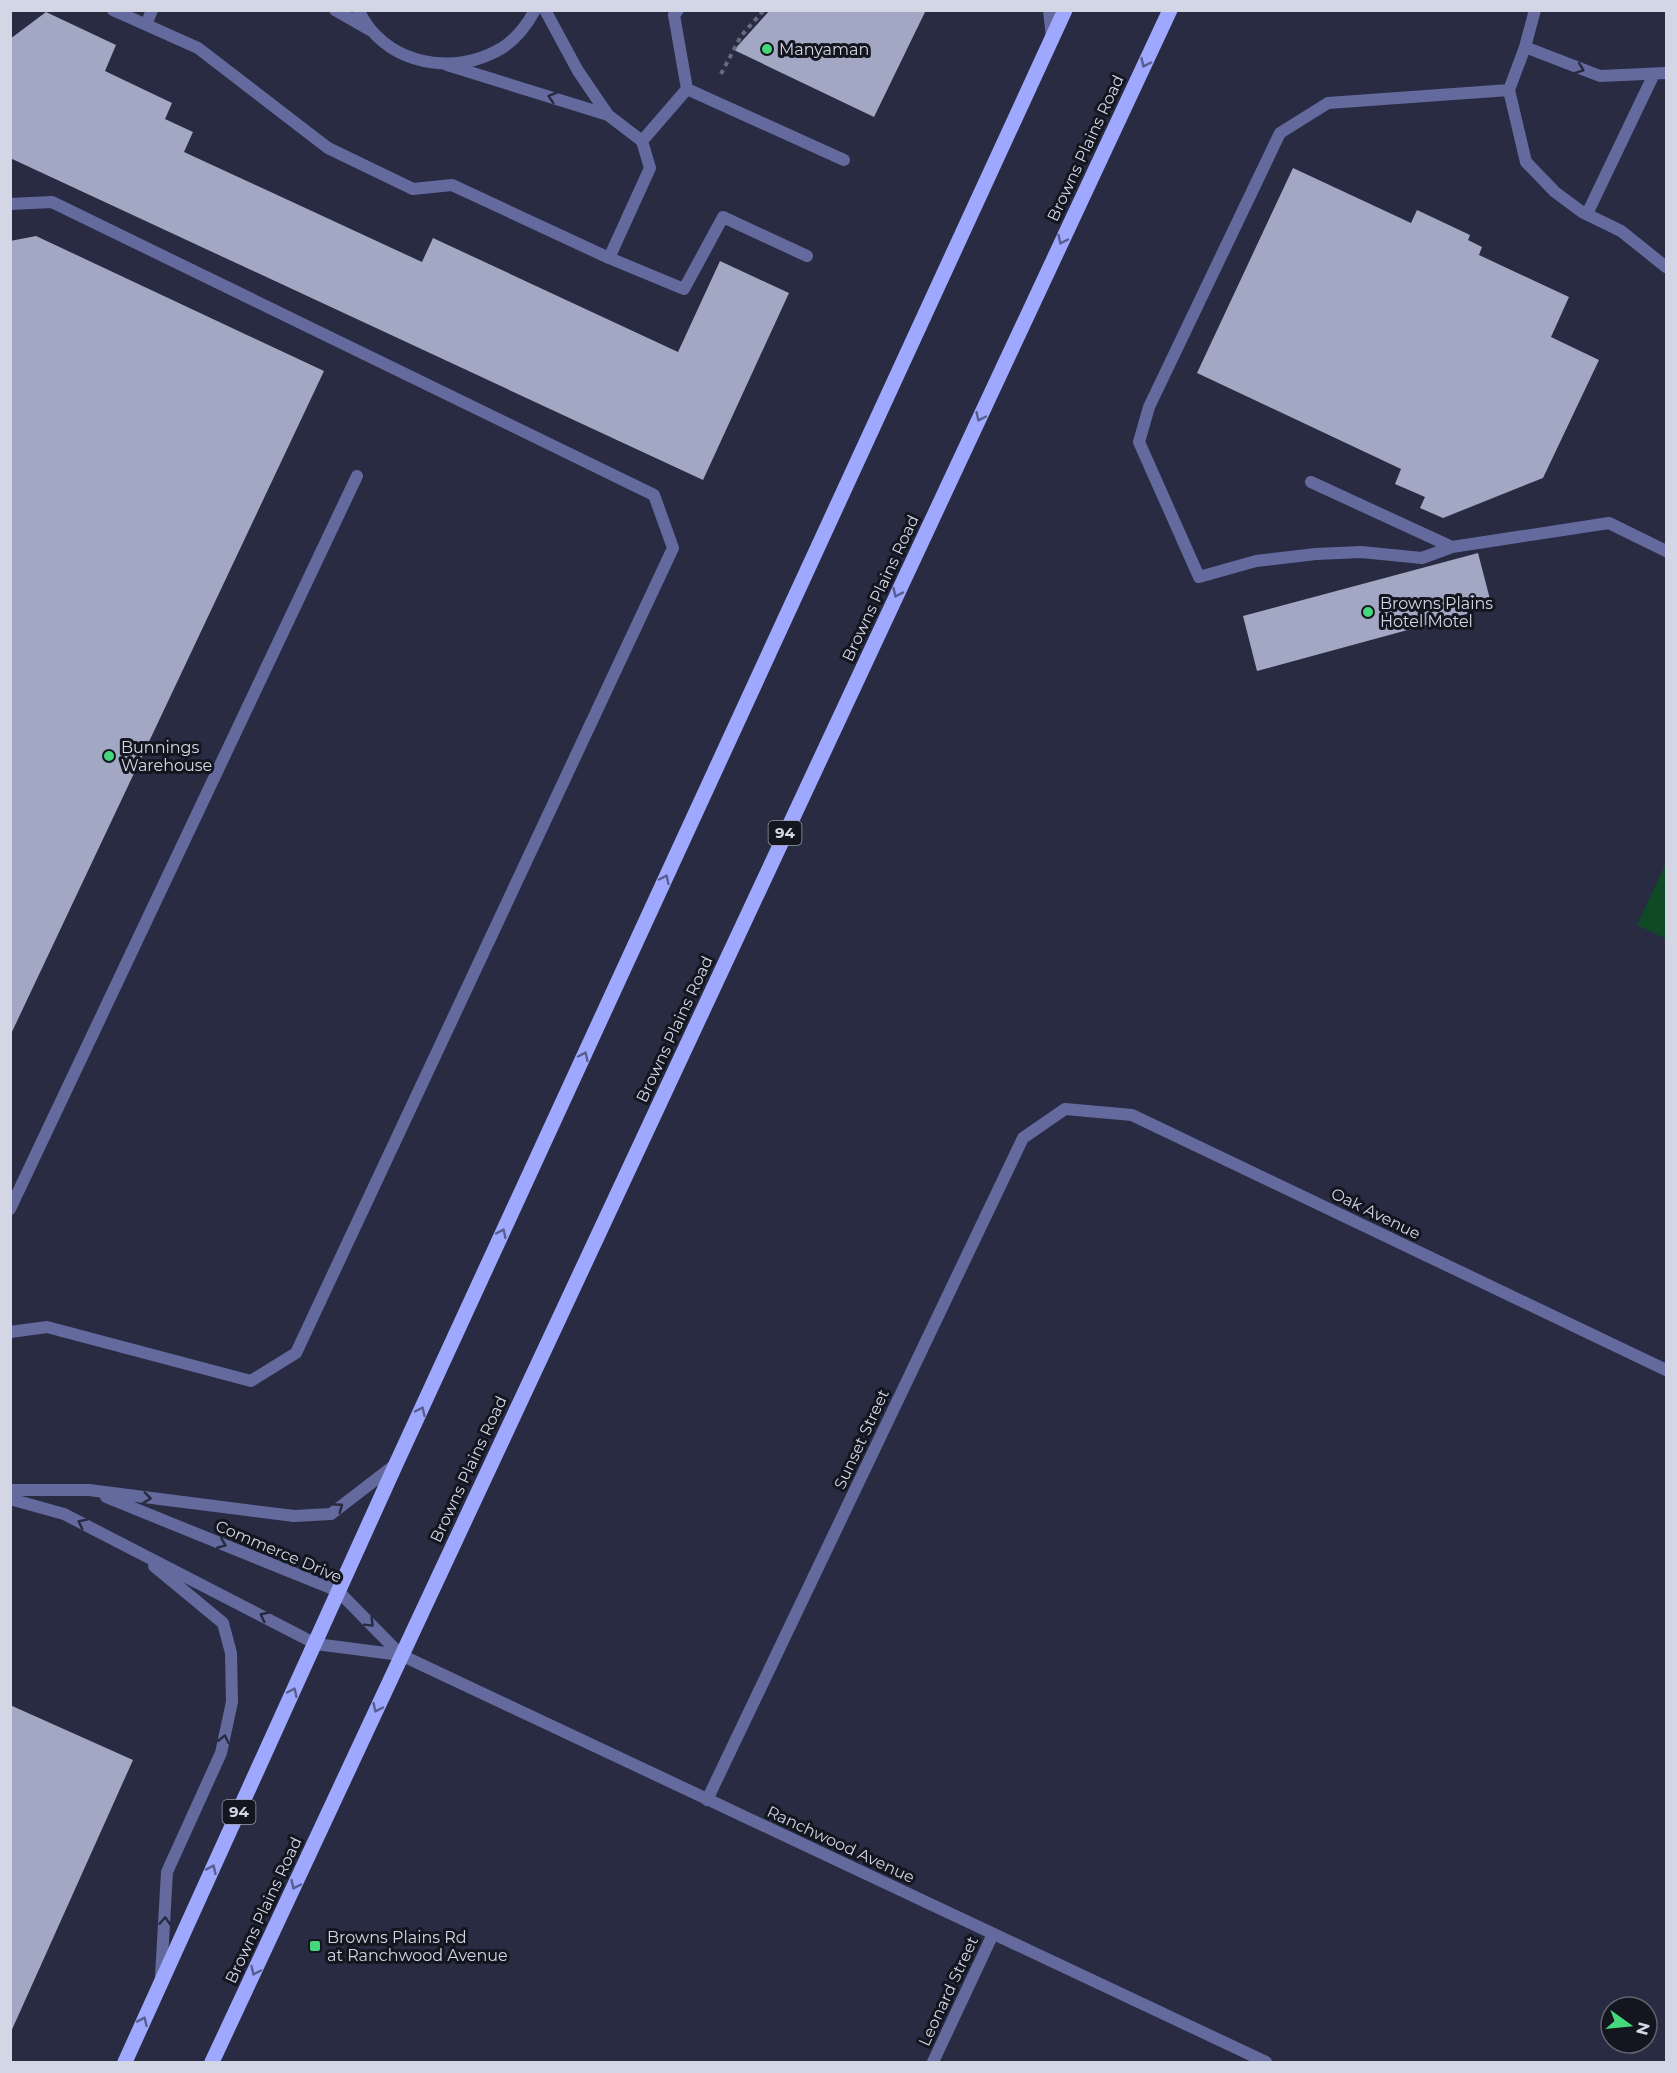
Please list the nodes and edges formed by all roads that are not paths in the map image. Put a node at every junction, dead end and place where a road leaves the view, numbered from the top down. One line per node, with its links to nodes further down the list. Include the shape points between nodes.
1 (113, 10): 12 (street)
2 (152, 10): 12 (street)
3 (335, 10): 13 (street)
4 (358, 10): 13 (street)
5 (536, 10): 16 (street, via 525,28 503,47 476,60)
6 (545, 10): 20 (street, via 578,71)
7 (678, 10): 18 (street, via 674,15)
8 (1050, 10): 14 (street)
9 (1065, 10): 14 (main road, 94)
10 (1170, 10): 43 (main road, Browns Plains Road / 94, one-way to 43)
11 (1535, 10): 15 (street)
12 (146, 25): 26 (street, via 198,48 328,148 413,189 452,185)
13 (371, 30): 16 (street, via 393,49 410,57)
14 (1052, 39): 36 (main road, 94, one-way to 14)
15 (1526, 47): 17 (street, one-way to 17, via 1599,76); 19 (street)
16 (447, 65): 20 (street, one-way to 16)
17 (1660, 74): 24 (street)
18 (687, 89): 21 (street); 22 (street)
19 (1509, 90): 24 (street, via 1526,162 1555,192); 30 (street, via 1328,103 1280,133 1149,406 1139,442 1199,577 1256,561 1361,552 1422,558)
20 (608, 114): 21 (street)
21 (642, 141): 26 (street, via 650,168)
22 (844, 160)
23 (10, 204): 34 (street, via 52,202 654,495 673,548 296,1353 251,1381 47,1327)
24 (1587, 214): 27 (street, via 1621,231)
25 (807, 256): 26 (street, via 723,217 684,289)
26 (609, 258)
27 (1666, 267)
28 (357, 476): 33 (street)
29 (1311, 482): 30 (street)
30 (1452, 547): 31 (street, via 1609,523)
31 (1666, 551)
32 (1065, 1109): 35 (street, Oak Avenue, via 1132,1115); 44 (street, Sunset Street, via 1023,1138)
33 (10, 1209)
34 (10, 1332)
35 (1666, 1370)
36 (396, 1464): 38 (street, Commerce Drive, one-way to 36, via 294,1516 332,1514); 41 (main road, 94)
37 (10, 1490): 38 (street, Commerce Drive)
38 (89, 1490): 41 (street, Commerce Drive, one-way to 41)
39 (10, 1499): 40 (street, one-way to 39, via 64,1514)
40 (134, 1550): 42 (street, one-way to 40); 46 (street, one-way to 40, via 167,1872 221,1753 232,1702 231,1653 223,1623)
41 (338, 1591): 42 (main road, 94); 43 (street, Commerce Drive, one-way to 43)
42 (316, 1644): 43 (street); 46 (main road, 94, one-way to 42)
43 (401, 1655): 44 (street, Ranchwood Avenue); 48 (main road, Browns Plains Road / 94, one-way to 48)
44 (707, 1800): 45 (street, Ranchwood Avenue)
45 (993, 1934): 49 (street, Leonard Street); 50 (street, Ranchwood Avenue)
46 (161, 1980): 47 (main road, 94, one-way to 46)
47 (125, 2062)
48 (212, 2062)
49 (933, 2062)
50 (1266, 2062)

